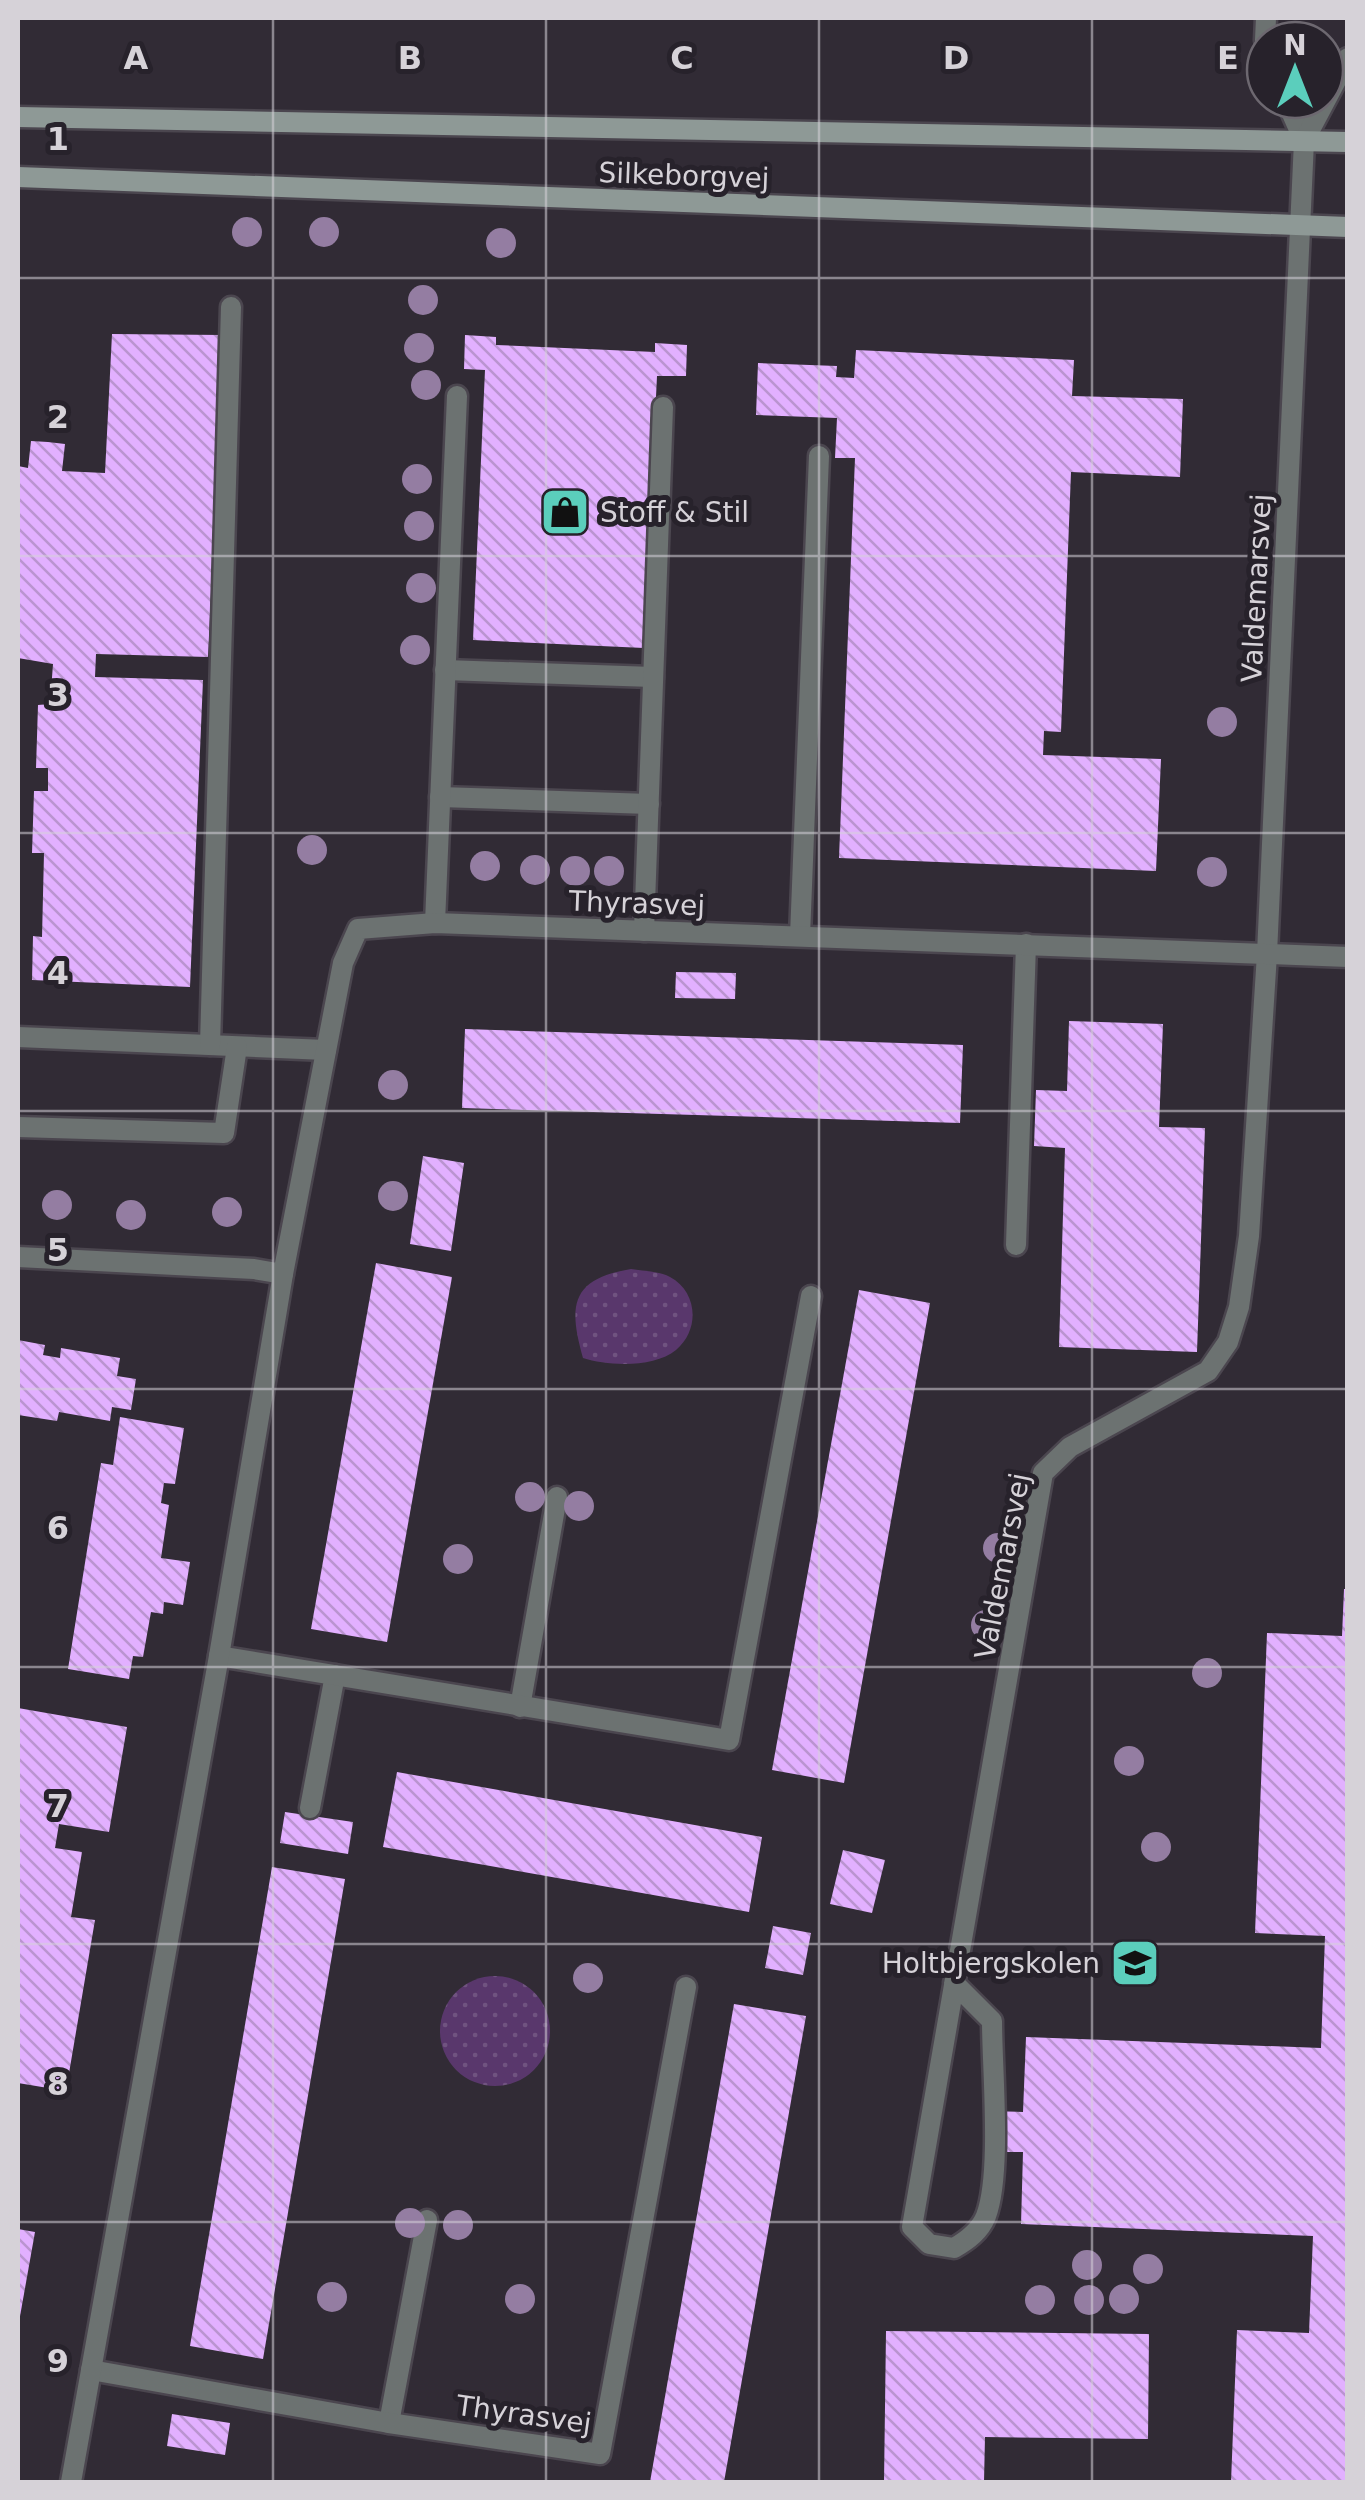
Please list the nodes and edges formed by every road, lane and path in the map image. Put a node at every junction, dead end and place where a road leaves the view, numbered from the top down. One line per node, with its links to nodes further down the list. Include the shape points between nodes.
1 (1348, 58): 4 (street)
2 (18, 118): 4 (main road, Silkeborgvej)
3 (1295, 120): 4 (street)
4 (1304, 140): 5 (main road, Silkeborgvej); 7 (street, Valdemarsvej)
5 (1348, 142)
6 (18, 176): 7 (main road, Silkeborgvej)
7 (1301, 226): 8 (main road, Silkeborgvej); 21 (street, Valdemarsvej)
8 (1348, 227)
9 (231, 308): 24 (street)
10 (457, 396): 13 (street)
11 (663, 407): 14 (street)
12 (819, 456): 19 (street)
13 (445, 670): 14 (street); 15 (street)
14 (654, 677): 16 (street)
15 (440, 797): 16 (street); 17 (street)
16 (649, 804): 18 (street)
17 (434, 923): 18 (street, Thyrasvej); 26 (street, Thyrasvej, via 358,929 343,963)
18 (644, 930): 19 (street, Thyrasvej)
19 (800, 936): 20 (street, Thyrasvej)
20 (1026, 944): 21 (street, Thyrasvej); 28 (street)
21 (1267, 954): 22 (street); 37 (street, Valdemarsvej, via 1249,1236 1228,1342 1208,1371 1070,1446 1043,1473)
22 (1348, 957)
23 (18, 1037): 24 (street)
24 (210, 1046): 25 (street)
25 (236, 1047): 26 (street); 27 (street, via 224,1134)
26 (326, 1050): 30 (street, Thyrasvej)
27 (18, 1127)
28 (1016, 1245)
29 (18, 1257): 30 (street)
30 (283, 1274): 33 (street, Thyrasvej)
31 (811, 1296): 35 (street, via 729,1740)
32 (557, 1497): 35 (street)
33 (219, 1656): 34 (street); 40 (street, Thyrasvej)
34 (335, 1676): 35 (street); 36 (street)
35 (520, 1707)
36 (310, 1808)
37 (954, 1983): 37 (street, Valdemarsvej, via 992,2021 994,2182 986,2218 954,2248 929,2244 912,2226)
38 (686, 1987): 41 (street, Thyrasvej, via 600,2454)
39 (427, 2220): 41 (street)
40 (91, 2370): 41 (street, Thyrasvej); 42 (street, Thyrasvej)
41 (389, 2422)
42 (71, 2482)

